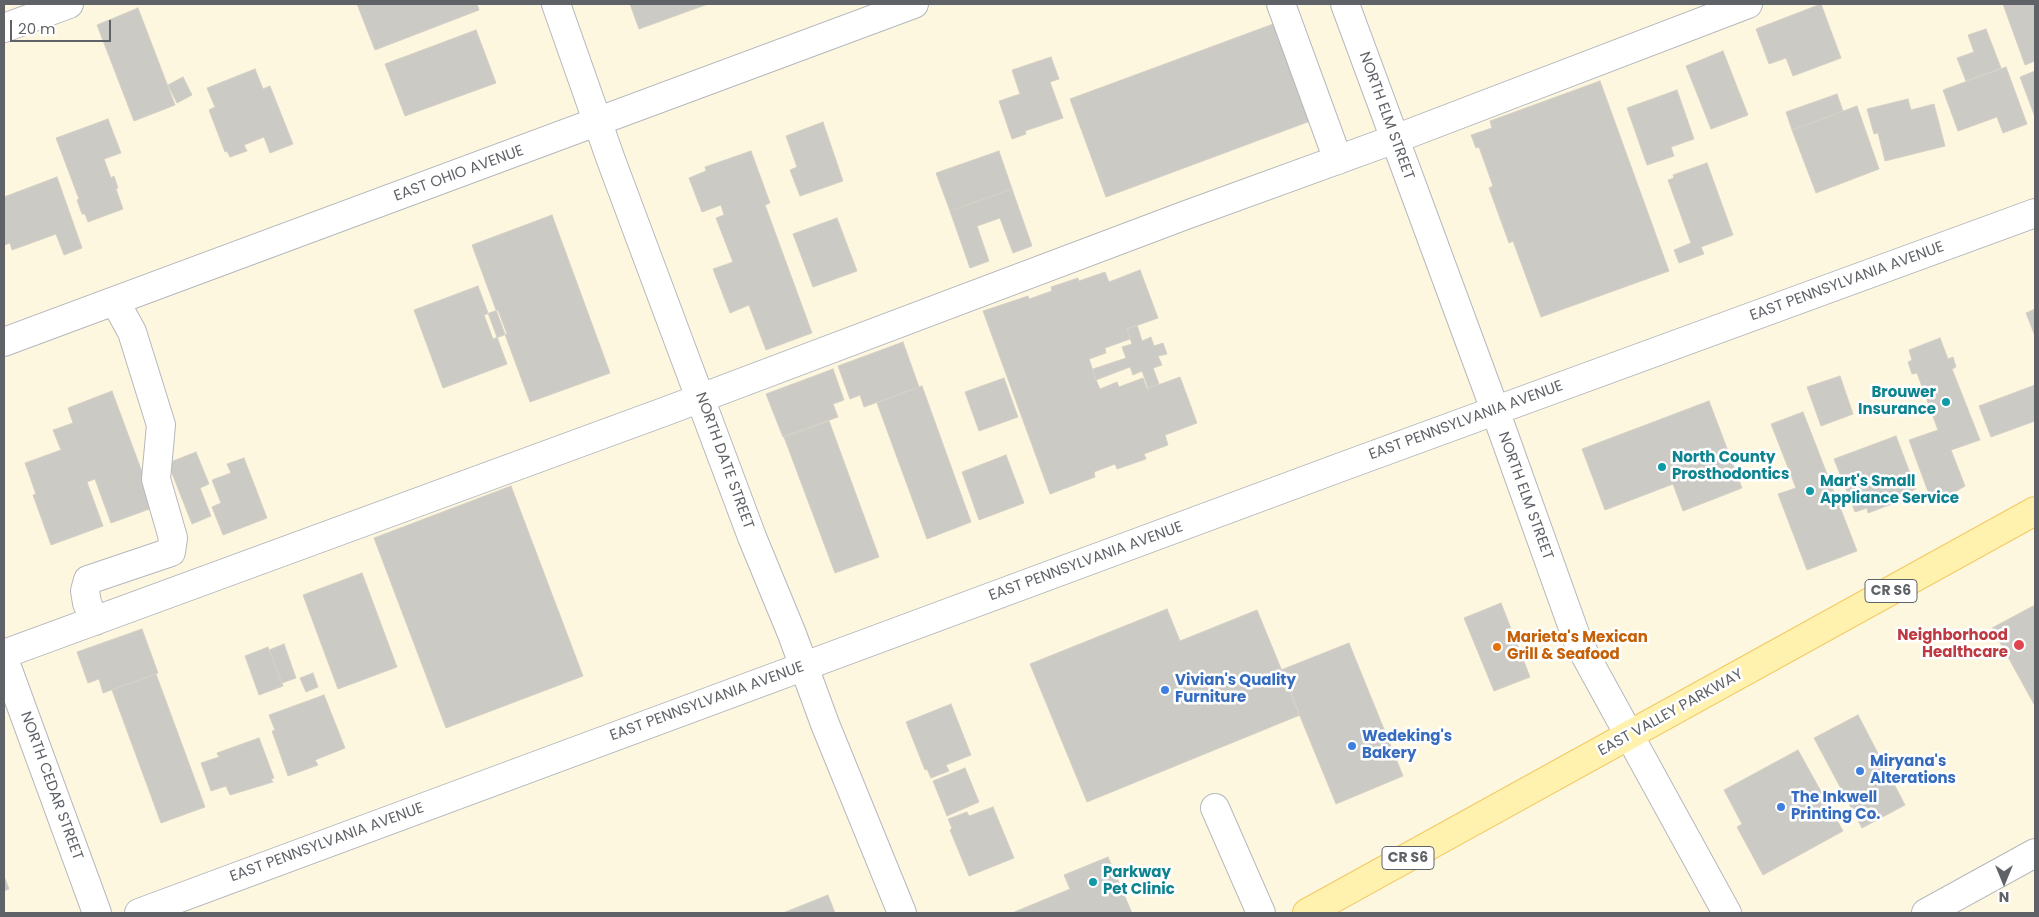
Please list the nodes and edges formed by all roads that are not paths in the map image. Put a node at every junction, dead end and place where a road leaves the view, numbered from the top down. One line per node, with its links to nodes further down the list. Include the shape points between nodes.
1 (69, 4): 7 (street)
2 (556, 4): 8 (street, NORTH DATE STREET)
3 (914, 4): 8 (street, EAST OHIO AVENUE)
4 (1281, 4): 10 (street)
5 (1345, 4): 9 (street, NORTH ELM STREET)
6 (1748, 4): 9 (street)
7 (4, 28)
8 (598, 121): 12 (street, EAST OHIO AVENUE); 14 (street, NORTH DATE STREET)
9 (1395, 139): 10 (street); 15 (street, NORTH ELM STREET)
10 (1338, 160): 14 (street)
11 (2035, 212): 15 (street, EAST PENNSYLVANIA AVENUE)
12 (115, 301): 13 (street, EAST OHIO AVENUE); 17 (street, via 132,332 161,424 156,479 173,538 170,552)
13 (4, 342)
14 (701, 398): 18 (street); 22 (street, NORTH DATE STREET)
15 (1495, 410): 22 (street, EAST PENNSYLVANIA AVENUE); 23 (street, NORTH ELM STREET, via 1578,642)
16 (2035, 511): 23 (main road, EAST VALLEY PARKWAY / CR S6)
17 (165, 554): 18 (street); 19 (street, via 88,580 85,590 87,604)
18 (180, 590): 19 (street)
19 (95, 621): 20 (street)
20 (4, 654)
21 (4, 659): 26 (street, NORTH CEDAR STREET)
22 (804, 666): 27 (street, EAST PENNSYLVANIA AVENUE); 28 (street, NORTH DATE STREET)
23 (1628, 737): 30 (main road, EAST VALLEY PARKWAY / CR S6); 31 (street, NORTH ELM STREET)
24 (1215, 808): 29 (street)
25 (2034, 856): 32 (street)
26 (96, 913)
27 (139, 913)
28 (902, 913)
29 (1261, 913)
30 (1307, 913)
31 (1727, 913)
32 (1926, 913)

